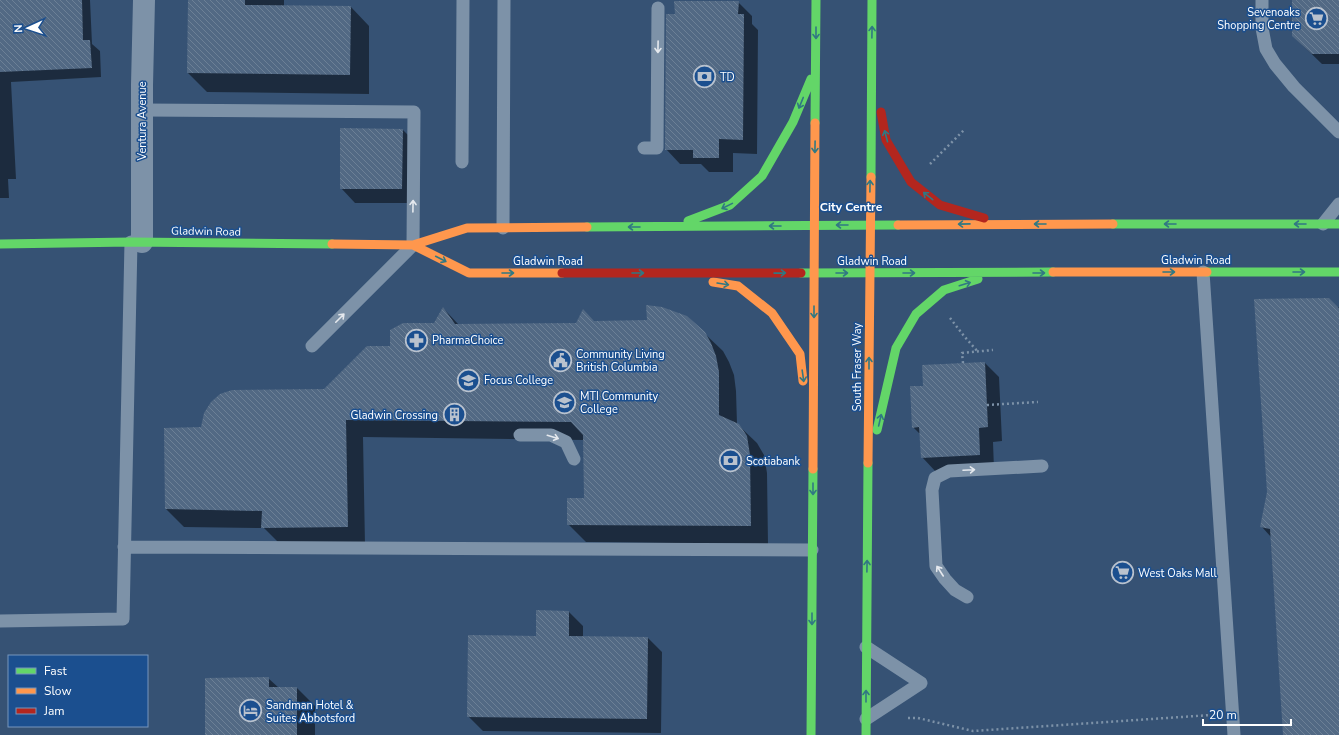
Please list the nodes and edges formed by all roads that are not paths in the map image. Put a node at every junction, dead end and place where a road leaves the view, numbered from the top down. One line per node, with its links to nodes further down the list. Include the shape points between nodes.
1 (144, 0): 10 (street, Ventura Avenue)
2 (463, 0): 13 (lane)
3 (504, 0): 21 (lane)
4 (816, 0): 9 (main road, one-way to 9)
5 (872, 0): 8 (main road, South Fraser Way, one-way to 5)
6 (1262, 0): 11 (lane, via 1262,28 1266,49 1294,87)
7 (658, 8): 12 (lane, one-way to 12, via 657,148)
8 (872, 64): 15 (main road, one-way to 8, via 940,205 911,182 886,140); 18 (main road, South Fraser Way, one-way to 8)
9 (816, 66): 19 (main road, one-way to 19); 20 (main road, one-way to 20, via 793,122 762,176 730,205)
10 (143, 110): 22 (street, Ventura Avenue); 24 (lane, one-way to 10, via 414,112)
11 (1339, 132)
12 (644, 148)
13 (462, 162)
14 (1339, 204): 16 (lane)
15 (1003, 224): 16 (main road, Gladwin Road, one-way to 15); 18 (main road, Gladwin Road, one-way to 18)
16 (1323, 224): 17 (main road, Gladwin Road)
17 (1339, 224)
18 (870, 225): 19 (main road, Gladwin Road, one-way to 19); 29 (main road, South Fraser Way)
19 (814, 226): 20 (main road, Gladwin Road, one-way to 20); 28 (main road)
20 (672, 227): 21 (main road, Gladwin Road, one-way to 21)
21 (503, 228): 24 (main road, Gladwin Road, via 466,228)
22 (136, 242): 23 (main road, Gladwin Road); 24 (main road, Gladwin Road); 37 (lane)
23 (0, 244)
24 (413, 245): 27 (main road, Gladwin Road, one-way to 27, via 469,274); 31 (lane, one-way to 24)
25 (1203, 272): 26 (main road, Gladwin Road, one-way to 26); 30 (main road, Gladwin Road, one-way to 25); 45 (lane)
26 (1339, 272)
27 (657, 273): 28 (main road, Gladwin Road, one-way to 28); 33 (main road, one-way to 33, via 738,286 772,313 800,354)
28 (814, 273): 29 (main road, Gladwin Road, one-way to 29); 33 (main road, one-way to 33)
29 (870, 273): 30 (main road, Gladwin Road, one-way to 30); 36 (main road, South Fraser Way, one-way to 29)
30 (999, 273): 36 (main road, one-way to 30, via 896,348 916,314 944,290)
31 (312, 346)
32 (520, 435): 34 (lane, one-way to 34, via 551,435 566,442)
33 (813, 450): 38 (main road, one-way to 38)
34 (574, 459)
35 (1042, 466): 39 (lane, one-way to 35, via 955,590 936,566 932,490 935,478 949,471)
36 (868, 472): 41 (main road, South Fraser Way, one-way to 36)
37 (124, 547): 38 (lane); 40 (lane, via 123,619)
38 (812, 550): 43 (main road, one-way to 43)
39 (968, 597)
40 (0, 621)
41 (866, 647): 42 (main road, South Fraser Way, one-way to 41); 42 (lane, via 921,683)
42 (866, 719): 44 (main road, South Fraser Way)
43 (811, 735)
44 (866, 735)
45 (1234, 735)

